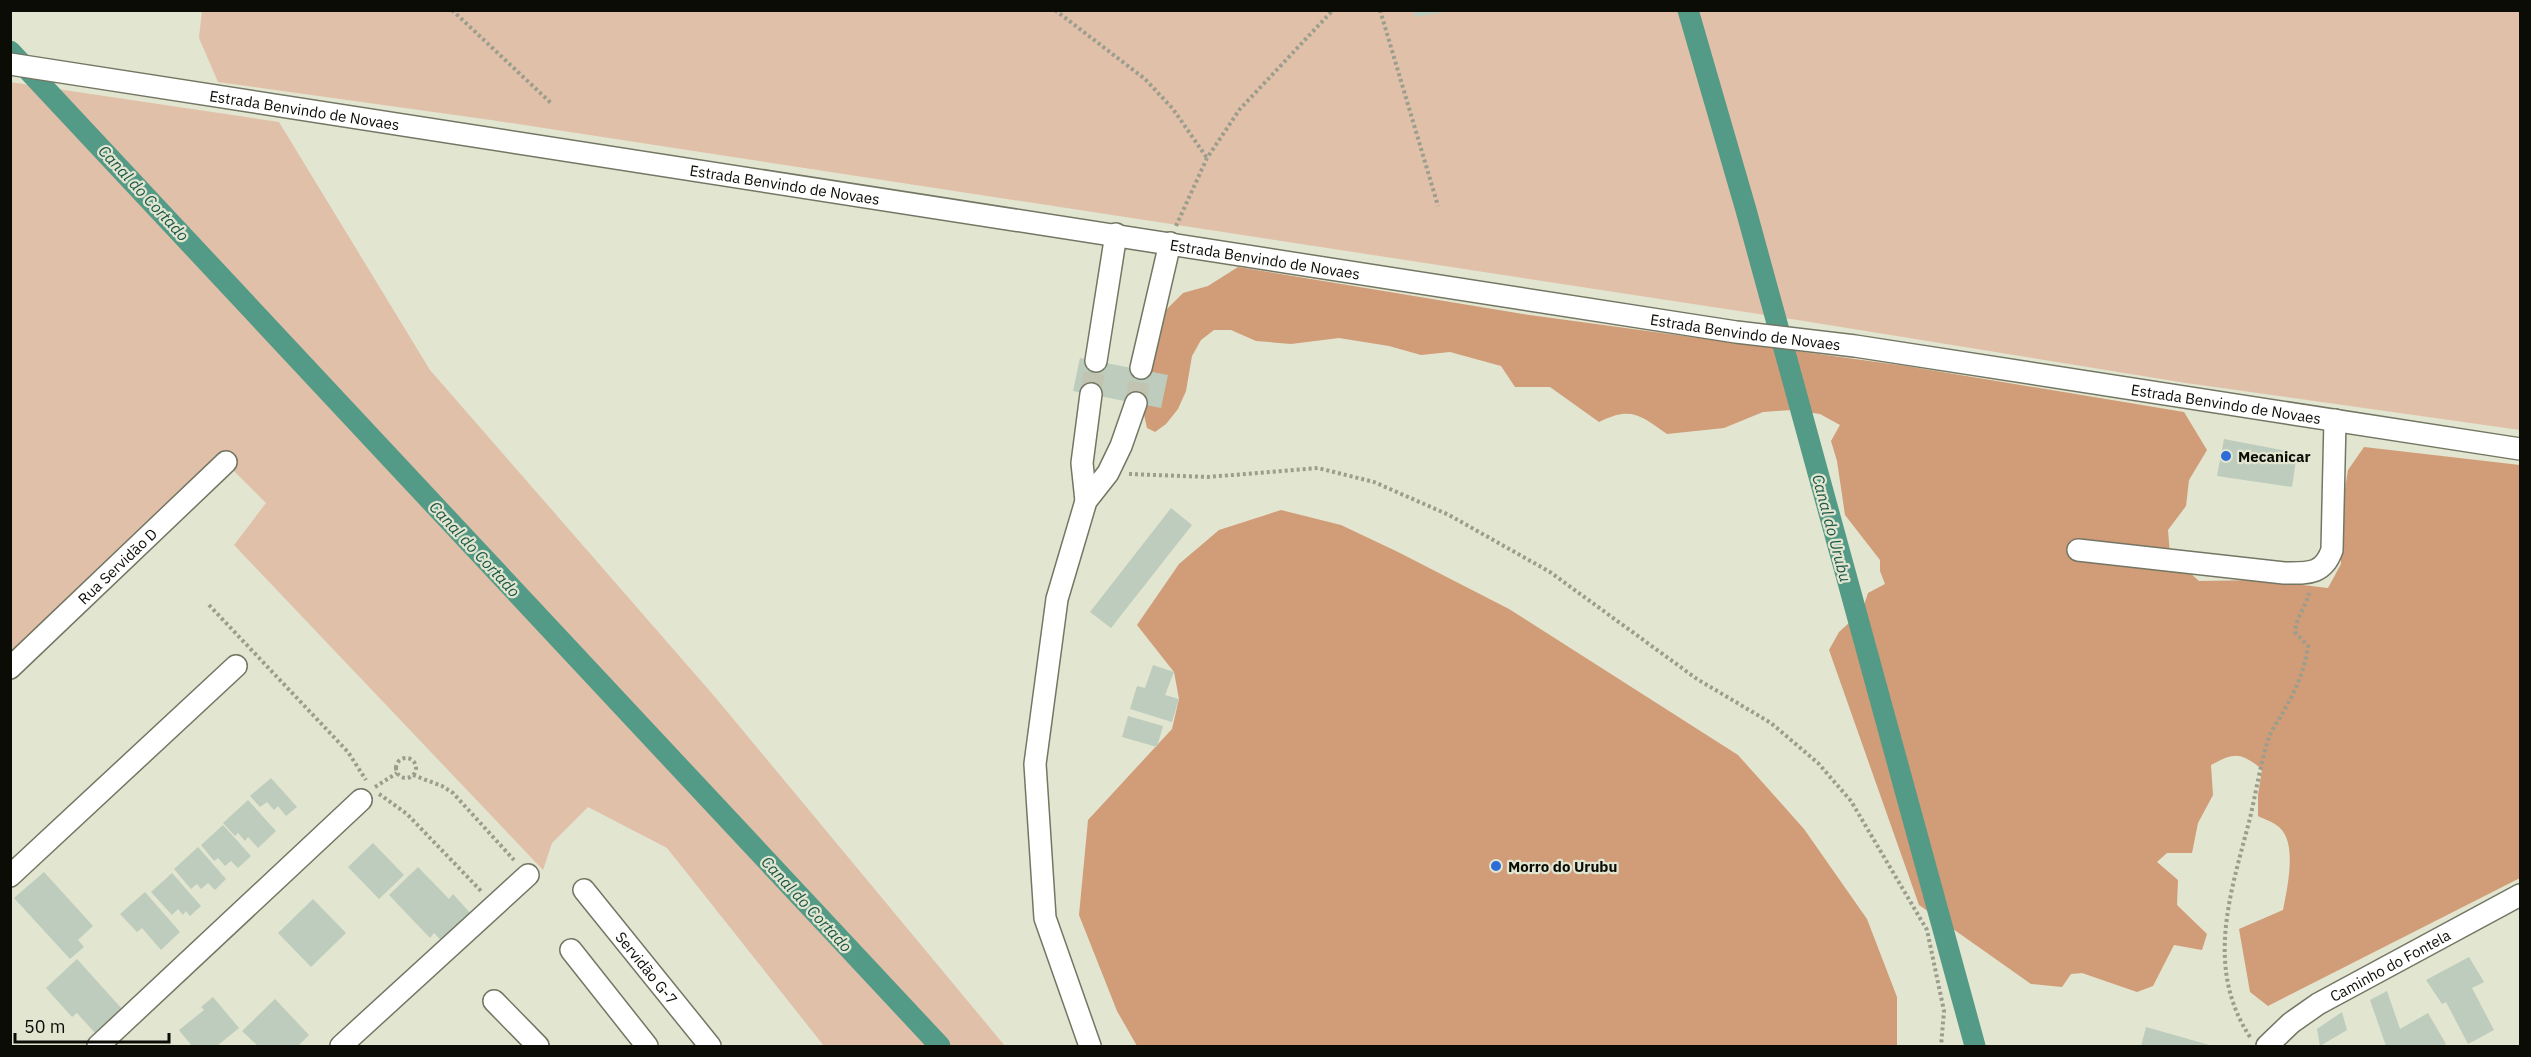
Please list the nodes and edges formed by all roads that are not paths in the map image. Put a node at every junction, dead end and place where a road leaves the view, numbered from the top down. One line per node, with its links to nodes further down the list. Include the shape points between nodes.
1 (10, 64): 2 (street, Estrada Benvindo de Novaes)
2 (1116, 234): 3 (street, Estrada Benvindo de Novaes); 4 (street)
3 (1170, 243): 5 (street); 8 (street, Estrada Benvindo de Novaes)
4 (1096, 361)
5 (1141, 368)
6 (1091, 394): 11 (street, via 1082,464)
7 (1136, 404): 11 (street, via 1108,473)
8 (2335, 420): 9 (street, Estrada Benvindo de Novaes); 12 (street, via 2332,550 2322,567 2284,573)
9 (2520, 449)
10 (226, 462): 14 (street, Rua Servidão D)
11 (1086, 501): 28 (street, via 1058,599 1035,764 1046,918)
12 (2078, 550)
13 (236, 666): 17 (street)
14 (10, 668)
15 (366, 794): 23 (street)
16 (522, 870): 24 (street)
17 (10, 876)
18 (584, 890): 27 (street, Servidão G-7)
19 (2520, 895): 22 (street, Caminho do Fontela, via 2318,1004)
20 (571, 950): 26 (street)
21 (495, 1001): 25 (street)
22 (2261, 1044)
23 (98, 1047)
24 (341, 1047)
25 (538, 1047)
26 (647, 1047)
27 (710, 1047)
28 (1090, 1047)

